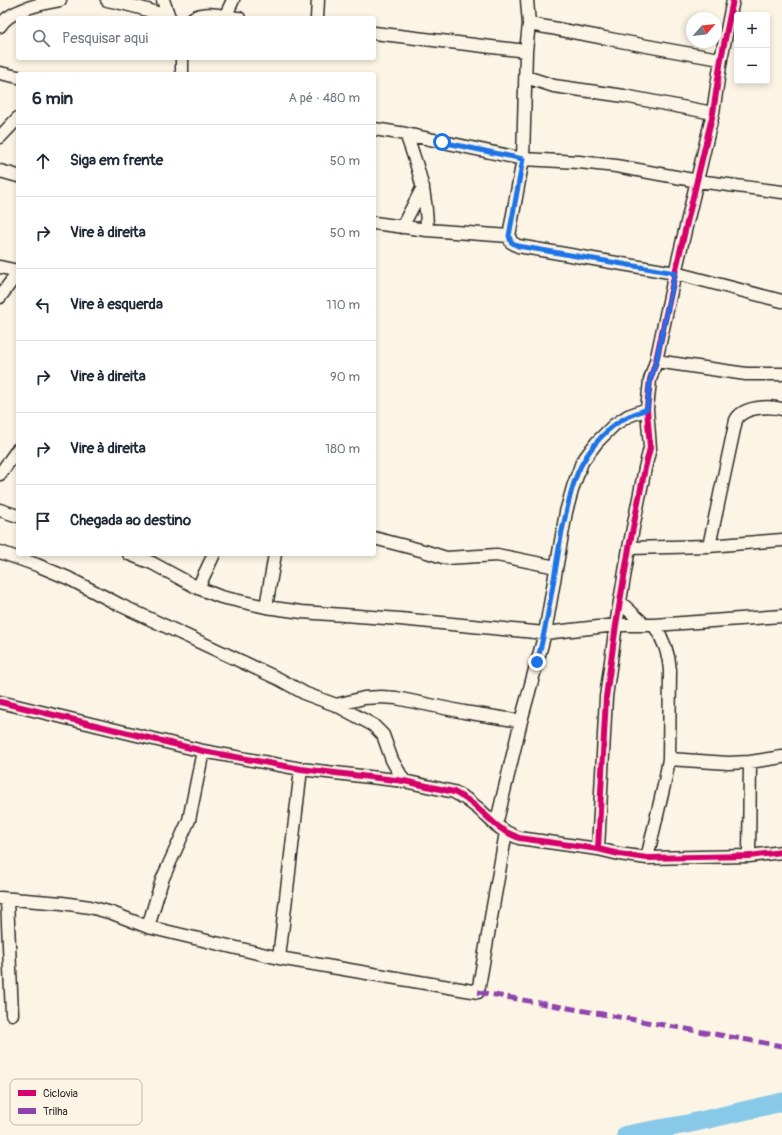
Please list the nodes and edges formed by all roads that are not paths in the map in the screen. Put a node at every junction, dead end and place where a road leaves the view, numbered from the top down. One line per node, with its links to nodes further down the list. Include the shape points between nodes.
1 (60, 0): 8 (street)
2 (107, 0): 9 (street, via 127,3)
3 (163, 0): 10 (street)
4 (233, 0): 13 (street)
5 (318, 0): 14 (street)
6 (527, 0): 15 (street)
7 (733, 0): 19 (street)
8 (28, 4): 16 (street)
9 (167, 16)
10 (170, 16)
11 (196, 16): 12 (street)
12 (218, 16)
13 (225, 16)
14 (317, 16)
15 (529, 24): 18 (street); 19 (street)
16 (0, 26)
17 (376, 33): 18 (street)
18 (526, 51): 24 (street)
19 (721, 59): 25 (street)
20 (182, 60): 21 (street)
21 (182, 72)
22 (0, 73): 23 (street)
23 (16, 77)
24 (526, 77): 25 (street, via 554,86); 30 (street)
25 (713, 113): 33 (street)
26 (16, 120): 29 (street)
27 (376, 129): 28 (street)
28 (406, 134): 30 (street); 34 (street)
29 (0, 137)
30 (523, 159): 33 (street, via 616,166); 39 (street)
31 (0, 171): 32 (street)
32 (16, 175)
33 (698, 181): 35 (street); 42 (street)
34 (423, 187): 37 (street); 38 (street)
35 (782, 192)
36 (376, 223): 37 (street)
37 (402, 227): 38 (street)
38 (428, 230): 39 (street)
39 (509, 236): 42 (street, via 511,242 518,246)
40 (0, 268): 41 (street)
41 (16, 272)
42 (675, 273): 45 (street); 46 (street)
43 (16, 275): 44 (street)
44 (1, 295)
45 (782, 301)
46 (656, 362): 47 (street, via 746,374); 48 (street, via 650,380)
47 (782, 374)
48 (647, 409): 57 (street, via 650,448); 65 (street, via 614,425 582,462 566,512)
49 (782, 409): 56 (street, via 760,407 738,416)
50 (16, 452): 51 (street)
51 (0, 474)
52 (0, 510): 53 (street)
53 (16, 515)
54 (376, 539): 65 (street, via 446,558 497,555)
55 (782, 540): 56 (street)
56 (709, 546): 57 (street)
57 (630, 548): 67 (street)
58 (0, 552): 59 (street)
59 (16, 555)
60 (23, 556): 64 (street)
61 (135, 556): 66 (street)
62 (213, 556): 66 (street)
63 (275, 556): 68 (street)
64 (40, 559): 74 (street, via 306,694)
65 (556, 568): 72 (street)
66 (198, 588): 68 (street, via 221,597)
67 (620, 602): 70 (street); 71 (street)
68 (266, 607): 72 (street)
69 (782, 616): 71 (street)
70 (616, 625): 71 (street); 72 (street); 85 (street, via 606,697)
71 (650, 625): 78 (street, via 663,640 669,657)
72 (545, 633): 75 (street)
73 (0, 702): 76 (street)
74 (336, 705): 75 (street, via 364,698 396,698); 79 (street, via 373,725 383,735)
75 (521, 721): 84 (street)
76 (202, 752): 81 (street); 90 (street, via 188,820 162,880)
77 (782, 757): 80 (street)
78 (669, 759): 80 (street); 88 (street)
79 (392, 760): 82 (street); 83 (street)
80 (750, 762): 87 (street)
81 (301, 769): 82 (street); 91 (street)
82 (377, 778): 83 (street)
83 (404, 781): 84 (street, via 454,792 479,809)
84 (501, 829): 85 (street, via 519,838); 91 (street, via 478,992)
85 (598, 849): 88 (street)
86 (782, 852): 87 (street)
87 (749, 856): 88 (street)
88 (647, 858)
89 (3, 899): 90 (street, via 90,907); 92 (street)
90 (148, 926): 91 (street)
91 (279, 958)
92 (12, 1014)

